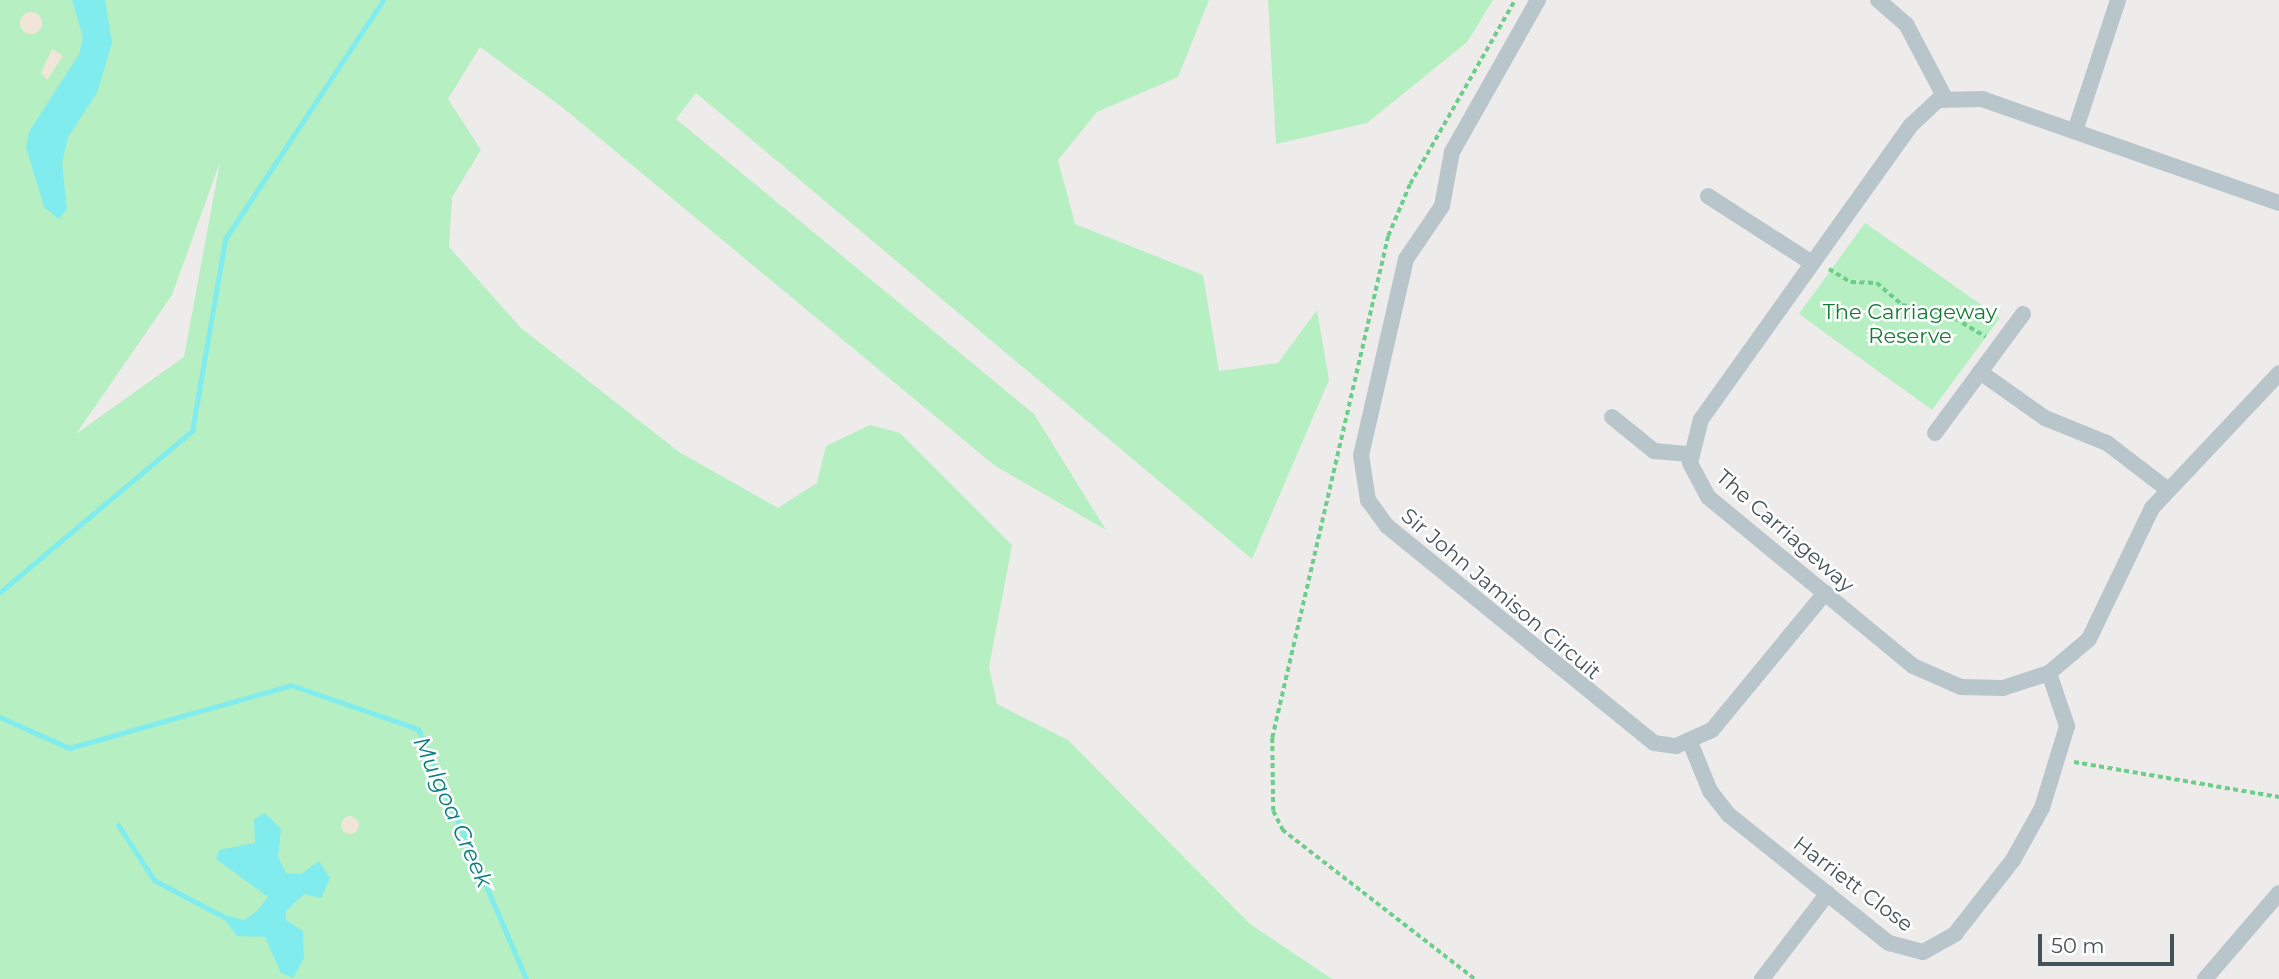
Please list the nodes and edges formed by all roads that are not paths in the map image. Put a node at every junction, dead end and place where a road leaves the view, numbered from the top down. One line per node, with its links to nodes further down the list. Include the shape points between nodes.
1 (1538, 0): 18 (street, Sir John Jamison Circuit, via 1452,152 1442,206 1406,259 1363,446 1362,482 1387,526 1634,732 1666,745)
2 (1878, 0): 4 (street, via 1906,24)
3 (2118, 0): 5 (street)
4 (1945, 98): 5 (street, via 1982,99); 8 (street, via 1917,117)
5 (2074, 131): 7 (street)
6 (1708, 196): 8 (street)
7 (2279, 203)
8 (1814, 261): 14 (street, via 1701,419)
9 (2023, 314): 10 (street)
10 (1980, 372): 13 (street); 15 (street, via 2045,418 2107,443)
11 (2279, 373): 15 (street, The Carriageway)
12 (1612, 417): 14 (street, via 1654,451)
13 (1935, 433)
14 (1690, 454): 16 (street, The Carriageway, via 1708,497)
15 (2167, 489): 17 (street, The Carriageway, via 2130,545 2095,630)
16 (1825, 593): 17 (street, The Carriageway, via 1913,666 1947,683 2003,688); 18 (street, via 1716,726)
17 (2049, 673): 19 (street, Harriett Close, via 2067,719 2059,760 2024,844 1943,944 1923,952 1897,948)
18 (1690, 742): 19 (street, Harriett Close, via 1721,806)
19 (1828, 893): 21 (street)
20 (2279, 893): 22 (street)
21 (1762, 979)
22 (2205, 979)

